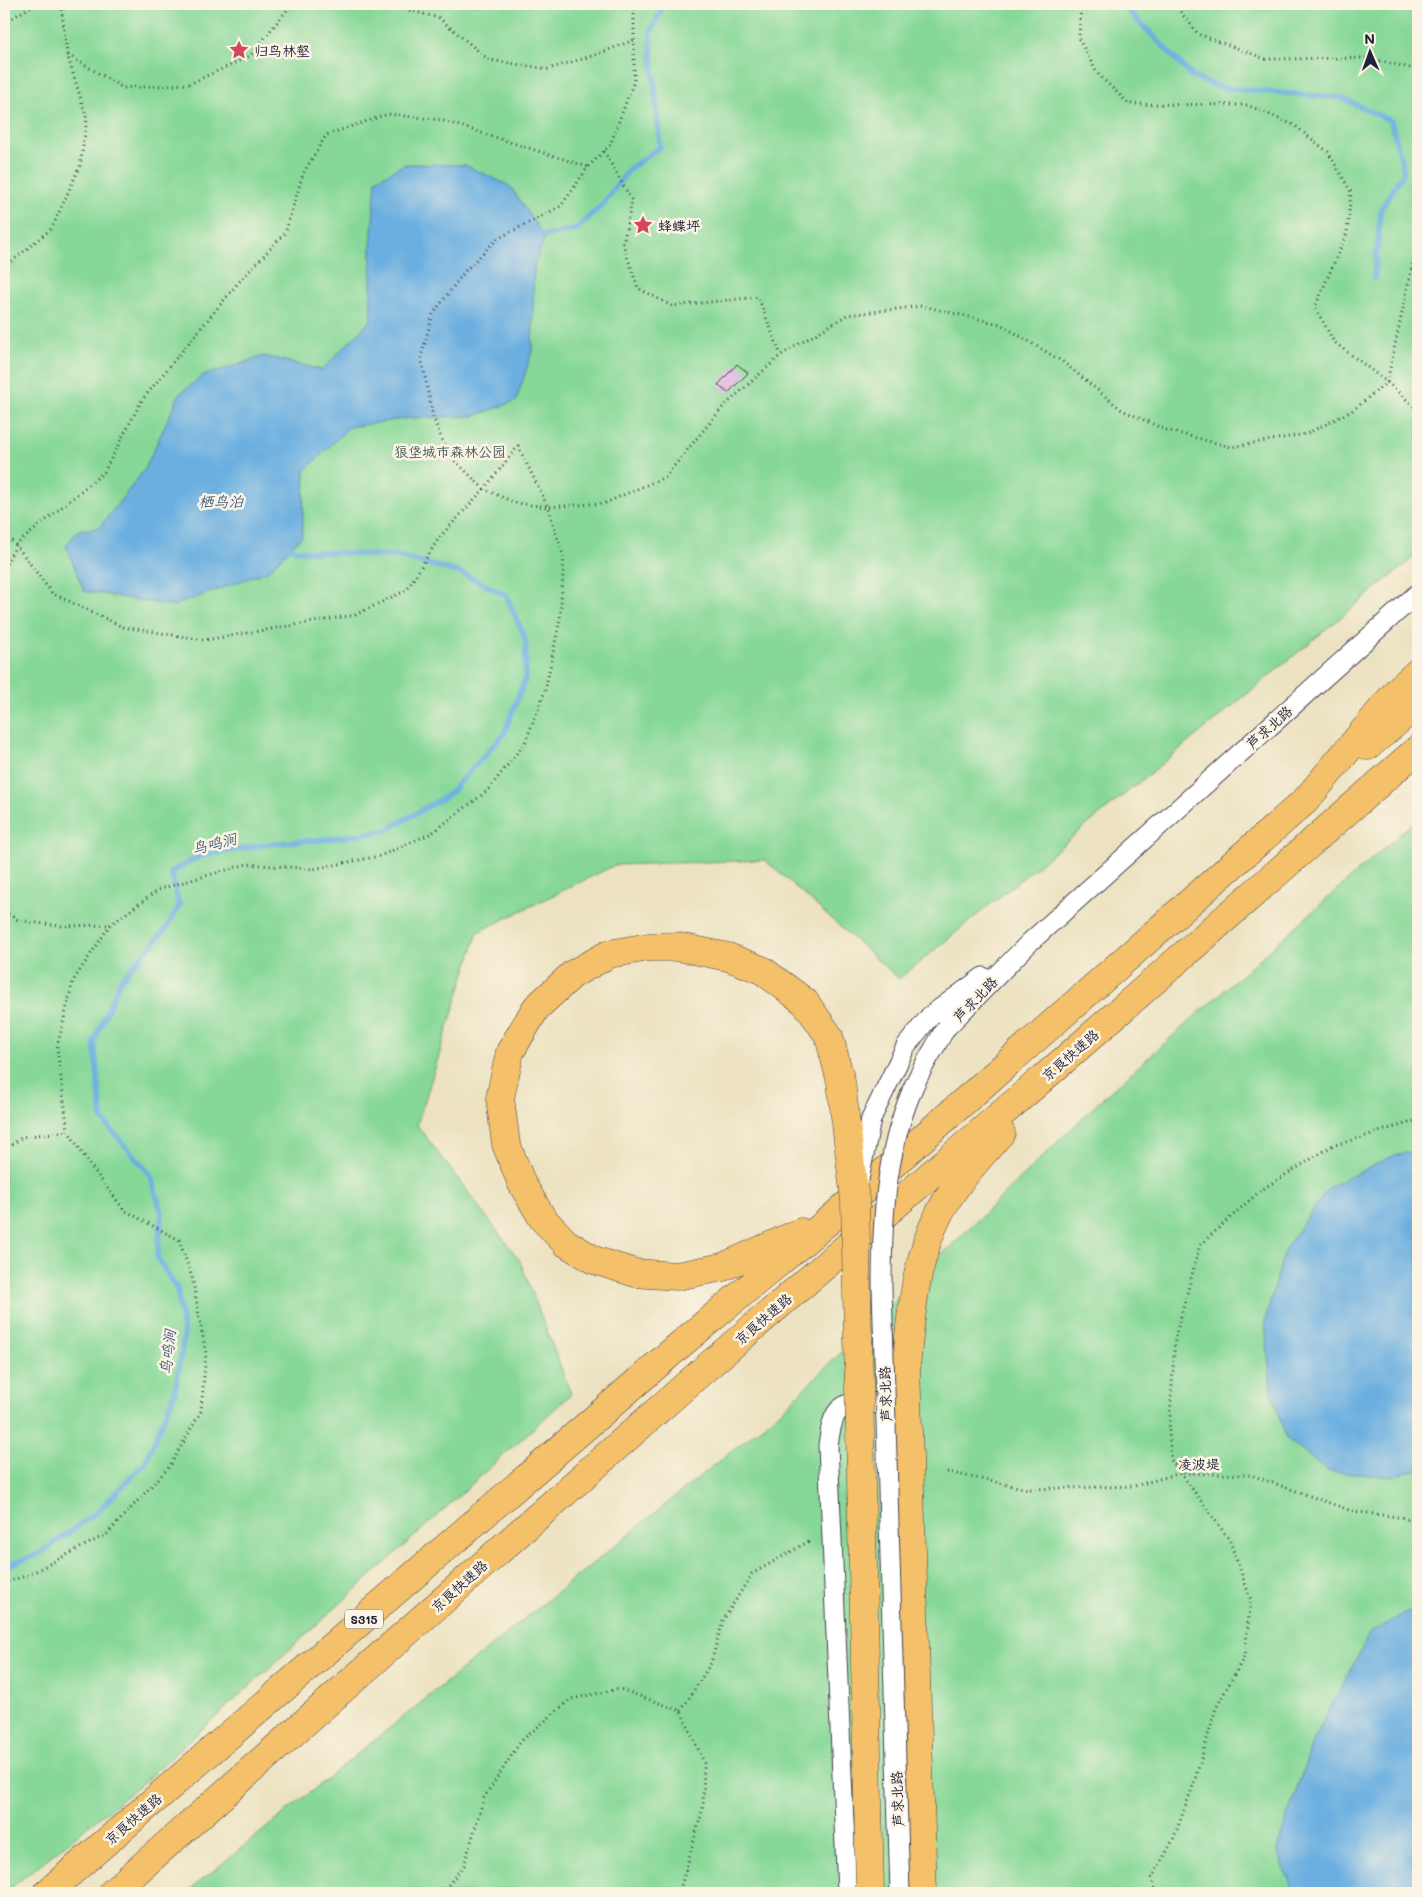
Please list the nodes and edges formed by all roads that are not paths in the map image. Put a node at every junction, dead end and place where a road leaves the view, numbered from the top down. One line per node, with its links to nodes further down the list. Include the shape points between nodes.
1 (1418, 593): 6 (street, 芦求北路)
2 (1418, 672): 5 (highway, via 1398,690)
3 (1418, 704): 5 (highway)
4 (1418, 750): 7 (highway, 京良快速路)
5 (1306, 800): 9 (highway, 京良快速路)
6 (1030, 942): 8 (street, 芦求北路, bridge, via 930,1016 906,1046 871,1119); 15 (street, 芦求北路, bridge, via 945,1029 911,1092 894,1144 887,1180 882,1228 882,1288)
7 (1056, 1067): 10 (highway, via 966,1172 940,1212 926,1248 912,1303 907,1358); 12 (highway, 京良快速路 / S315, via 700,1373)
8 (855, 1200): 9 (highway, bridge, via 841,1082 829,1036 805,1002 762,970 728,957 679,946 649,947 610,954 572,974 536,1008 510,1052 500,1098 506,1144 522,1184 543,1219 566,1243 594,1260 635,1273 677,1276 722,1267); 14 (highway, bridge)
9 (832, 1218): 11 (highway, 京良快速路 / S315, via 681,1344)
10 (909, 1452): 13 (street, via 902,1428 891,1411 874,1402 852,1403 838,1411 828,1445); 16 (highway)
11 (47, 1893)
12 (112, 1893)
13 (847, 1893)
14 (870, 1893)
15 (900, 1893)
16 (923, 1893)

